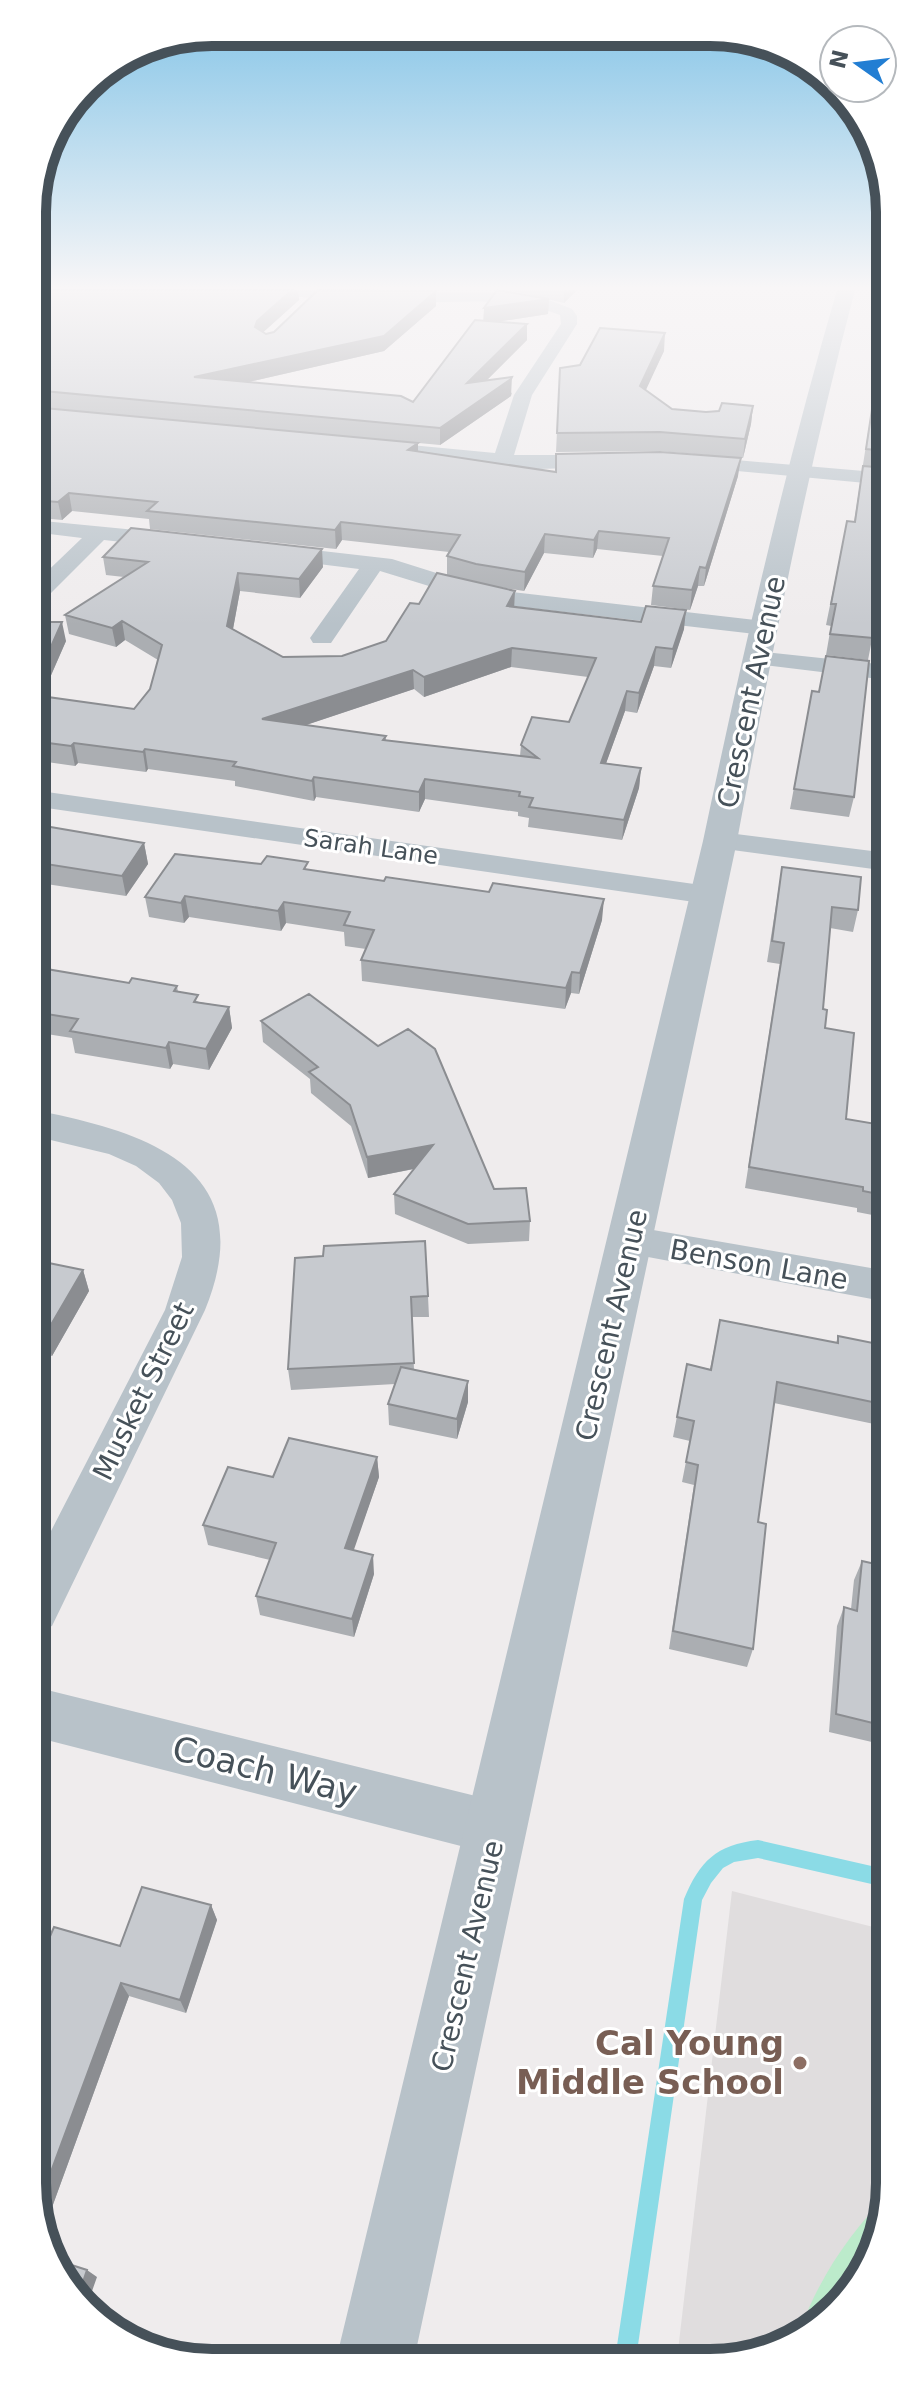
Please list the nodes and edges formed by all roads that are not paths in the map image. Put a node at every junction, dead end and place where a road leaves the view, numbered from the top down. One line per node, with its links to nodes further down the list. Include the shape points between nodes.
1 (521, 402): 4 (street)
2 (815, 402): 7 (street, Crescent Avenue)
3 (361, 447): 4 (street)
4 (502, 460): 5 (street)
5 (630, 460)
6 (673, 460): 7 (street)
7 (799, 471): 8 (street); 16 (street, Crescent Avenue)
8 (876, 478)
9 (46, 527): 10 (street)
10 (99, 533): 11 (street); 14 (street)
11 (206, 545)
12 (252, 550): 13 (street)
13 (375, 563): 15 (street); 16 (street, via 463,589)
14 (46, 585)
15 (322, 638)
16 (760, 643): 17 (street); 19 (street, Crescent Avenue)
17 (876, 670)
18 (46, 800): 21 (street, Sarah Lane)
19 (720, 841): 20 (street); 21 (street, Crescent Avenue)
20 (876, 860)
21 (708, 895): 23 (street, Crescent Avenue)
22 (46, 1126): 25 (street, Musket Street, via 121,1142 166,1170 183,1185 194,1208 202,1258 185,1310)
23 (630, 1241): 24 (street, Benson Lane); 27 (street, Crescent Avenue)
24 (876, 1285)
25 (46, 1588)
26 (46, 1715): 27 (street, Coach Way)
27 (496, 1828): 28 (street, Crescent Avenue)
28 (378, 2349)

